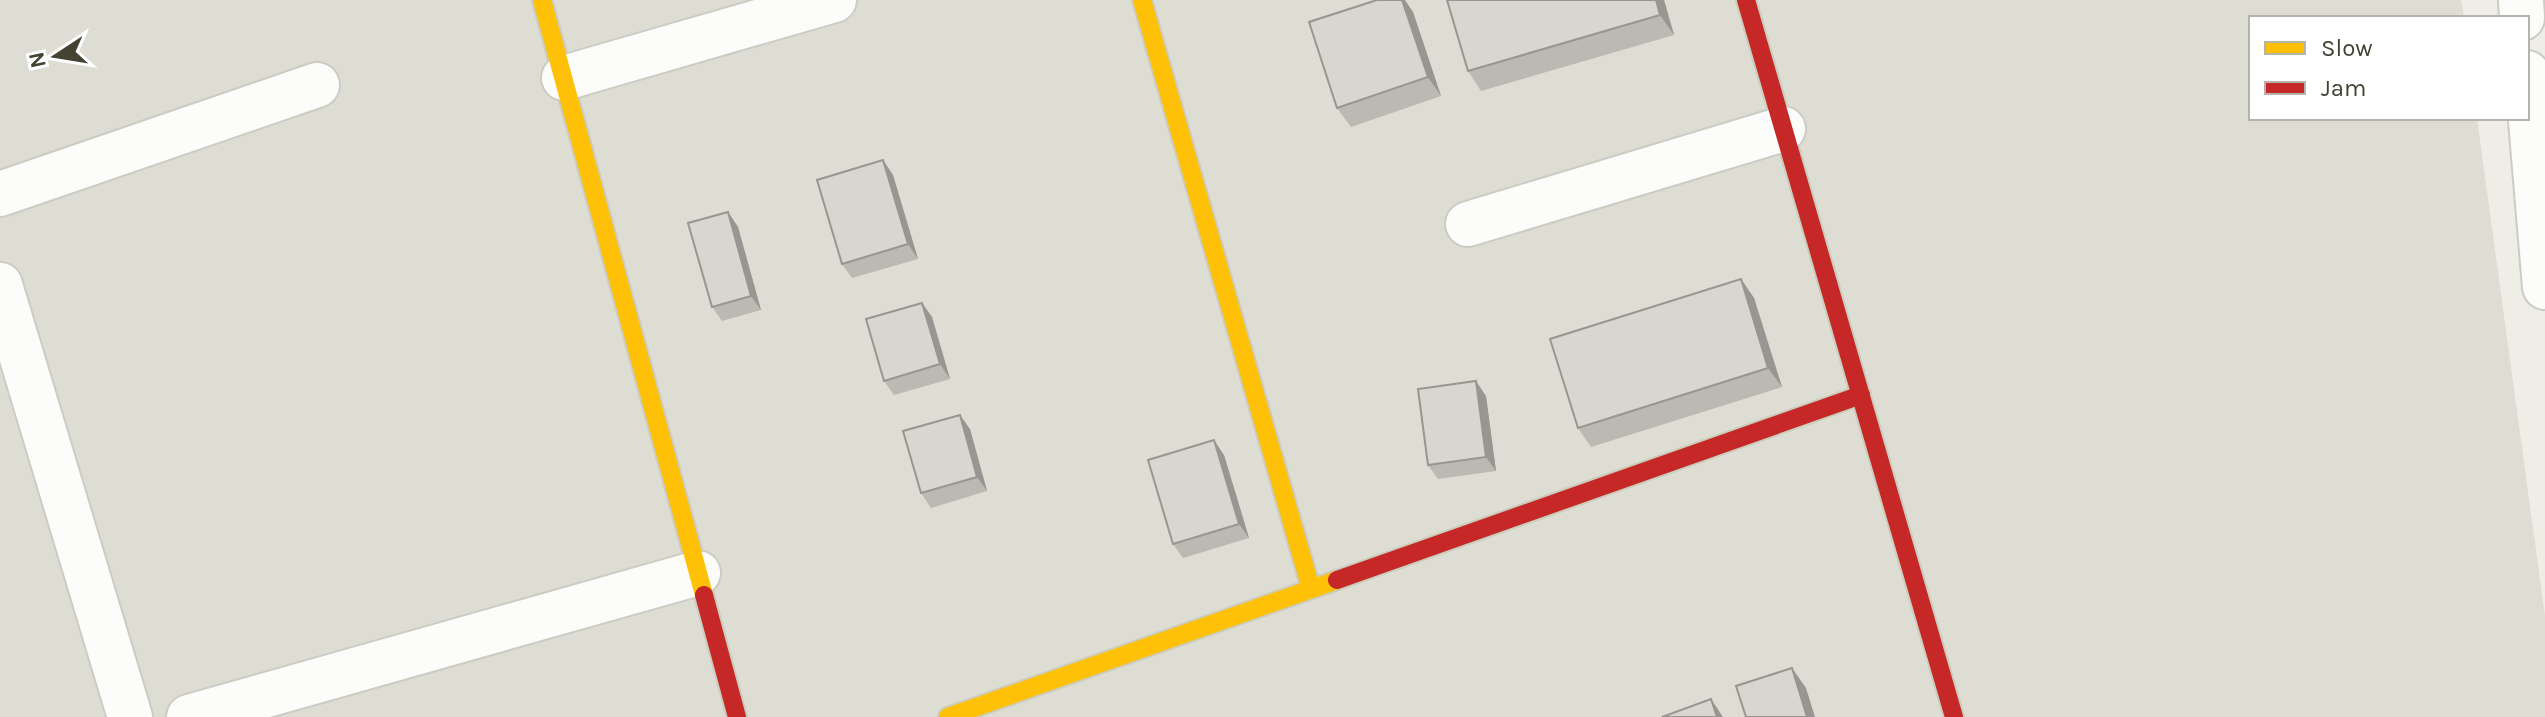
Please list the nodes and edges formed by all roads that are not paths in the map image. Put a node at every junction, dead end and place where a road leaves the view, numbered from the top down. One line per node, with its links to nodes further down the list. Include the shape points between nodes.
1 (542, 0): 5 (street)
2 (834, 0): 5 (street)
3 (1142, 0): 15 (street)
4 (1746, 0): 8 (street)
5 (564, 78): 14 (street)
6 (317, 85): 9 (street)
7 (2529, 96): 11 (street)
8 (1783, 129): 10 (street); 13 (street)
9 (0, 194)
10 (1468, 224)
11 (2545, 276)
12 (0, 285): 16 (street)
13 (1861, 395): 15 (street); 20 (street)
14 (698, 573): 17 (street); 18 (street)
15 (1311, 589): 19 (street)
16 (130, 717)
17 (189, 717)
18 (737, 717)
19 (948, 717)
20 (1954, 717)

